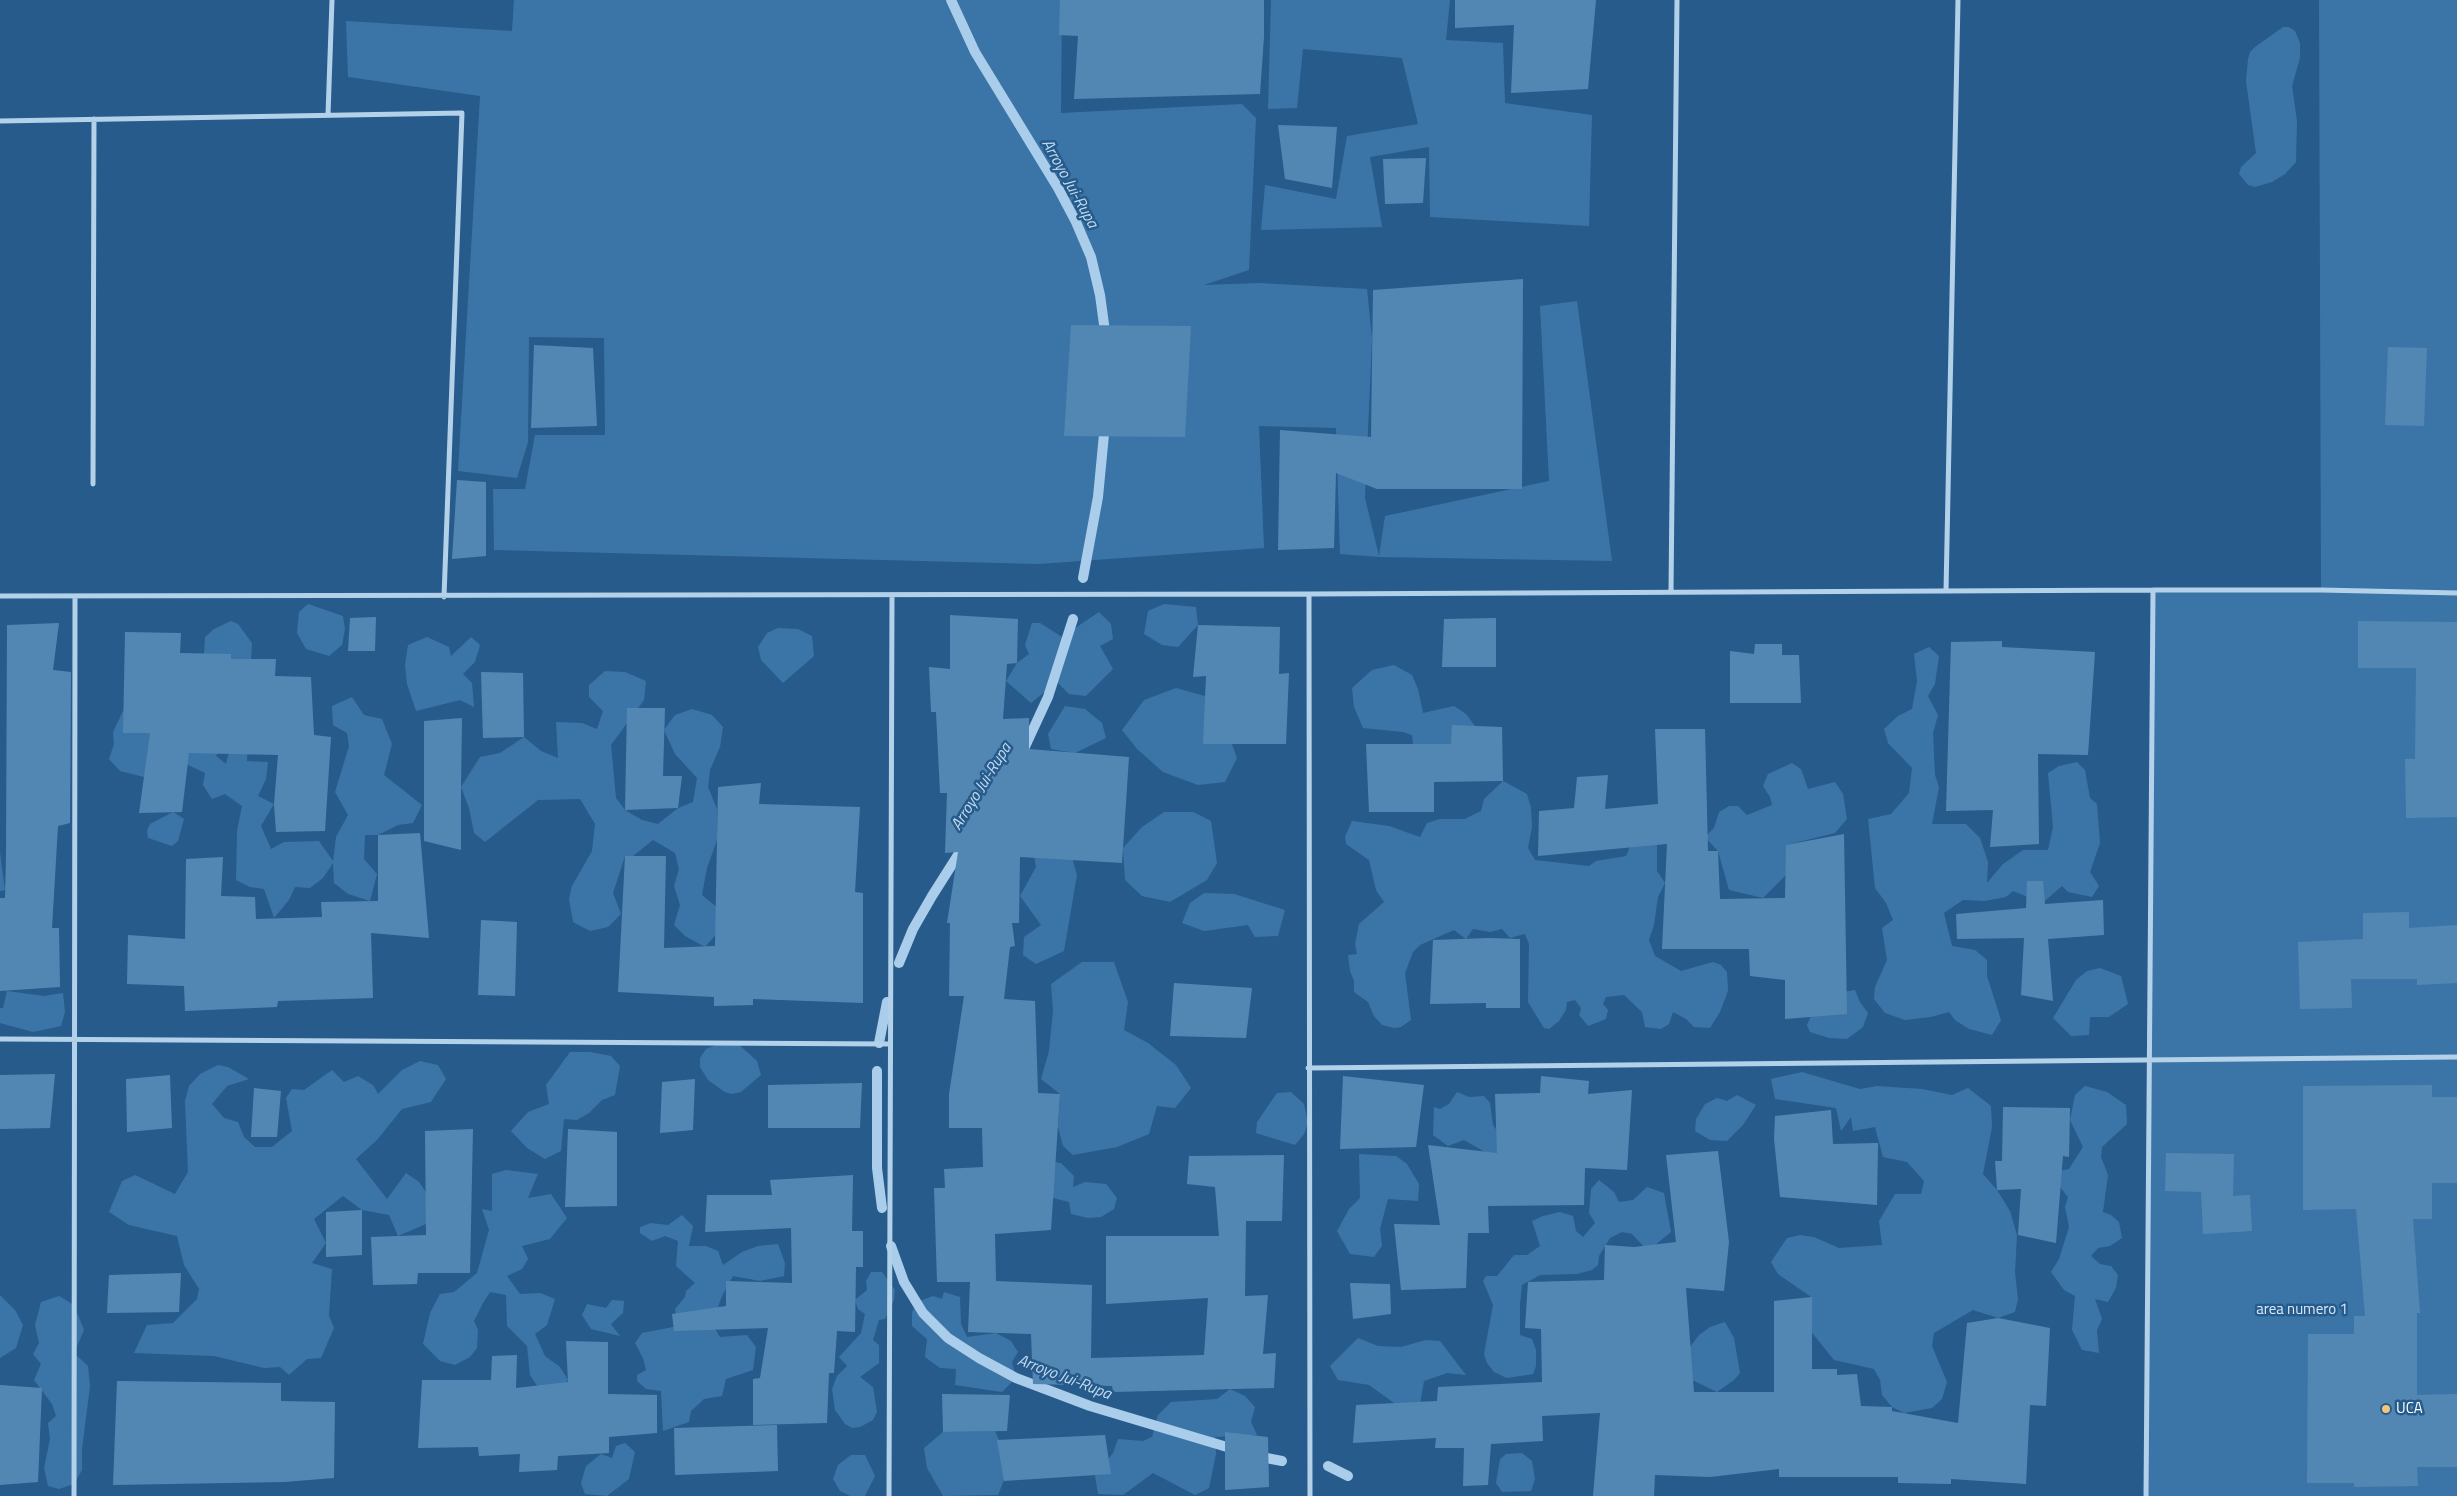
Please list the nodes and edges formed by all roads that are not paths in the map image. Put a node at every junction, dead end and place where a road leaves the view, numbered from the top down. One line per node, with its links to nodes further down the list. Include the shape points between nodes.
1 (332, 0): 4 (street)
2 (1677, 0): 10 (street)
3 (1958, 0): 9 (street)
4 (328, 115): 5 (street); 15 (street, via 462,113)
5 (94, 120): 6 (street); 7 (street)
6 (0, 121)
7 (93, 484)
8 (2153, 590): 9 (street); 11 (street); 21 (street)
9 (1946, 591): 10 (street)
10 (1671, 592): 12 (street)
11 (2457, 593)
12 (1309, 594): 13 (street); 22 (street)
13 (892, 595): 15 (street); 19 (street)
14 (0, 596): 16 (street)
15 (444, 597): 16 (street)
16 (75, 598): 18 (street)
17 (0, 1039): 18 (street)
18 (75, 1039): 19 (street); 23 (street)
19 (889, 1044): 24 (street)
20 (2457, 1057): 21 (street)
21 (2149, 1060): 22 (street); 26 (street)
22 (1308, 1068): 25 (street)
23 (74, 1496)
24 (889, 1496)
25 (1310, 1496)
26 (2146, 1496)

